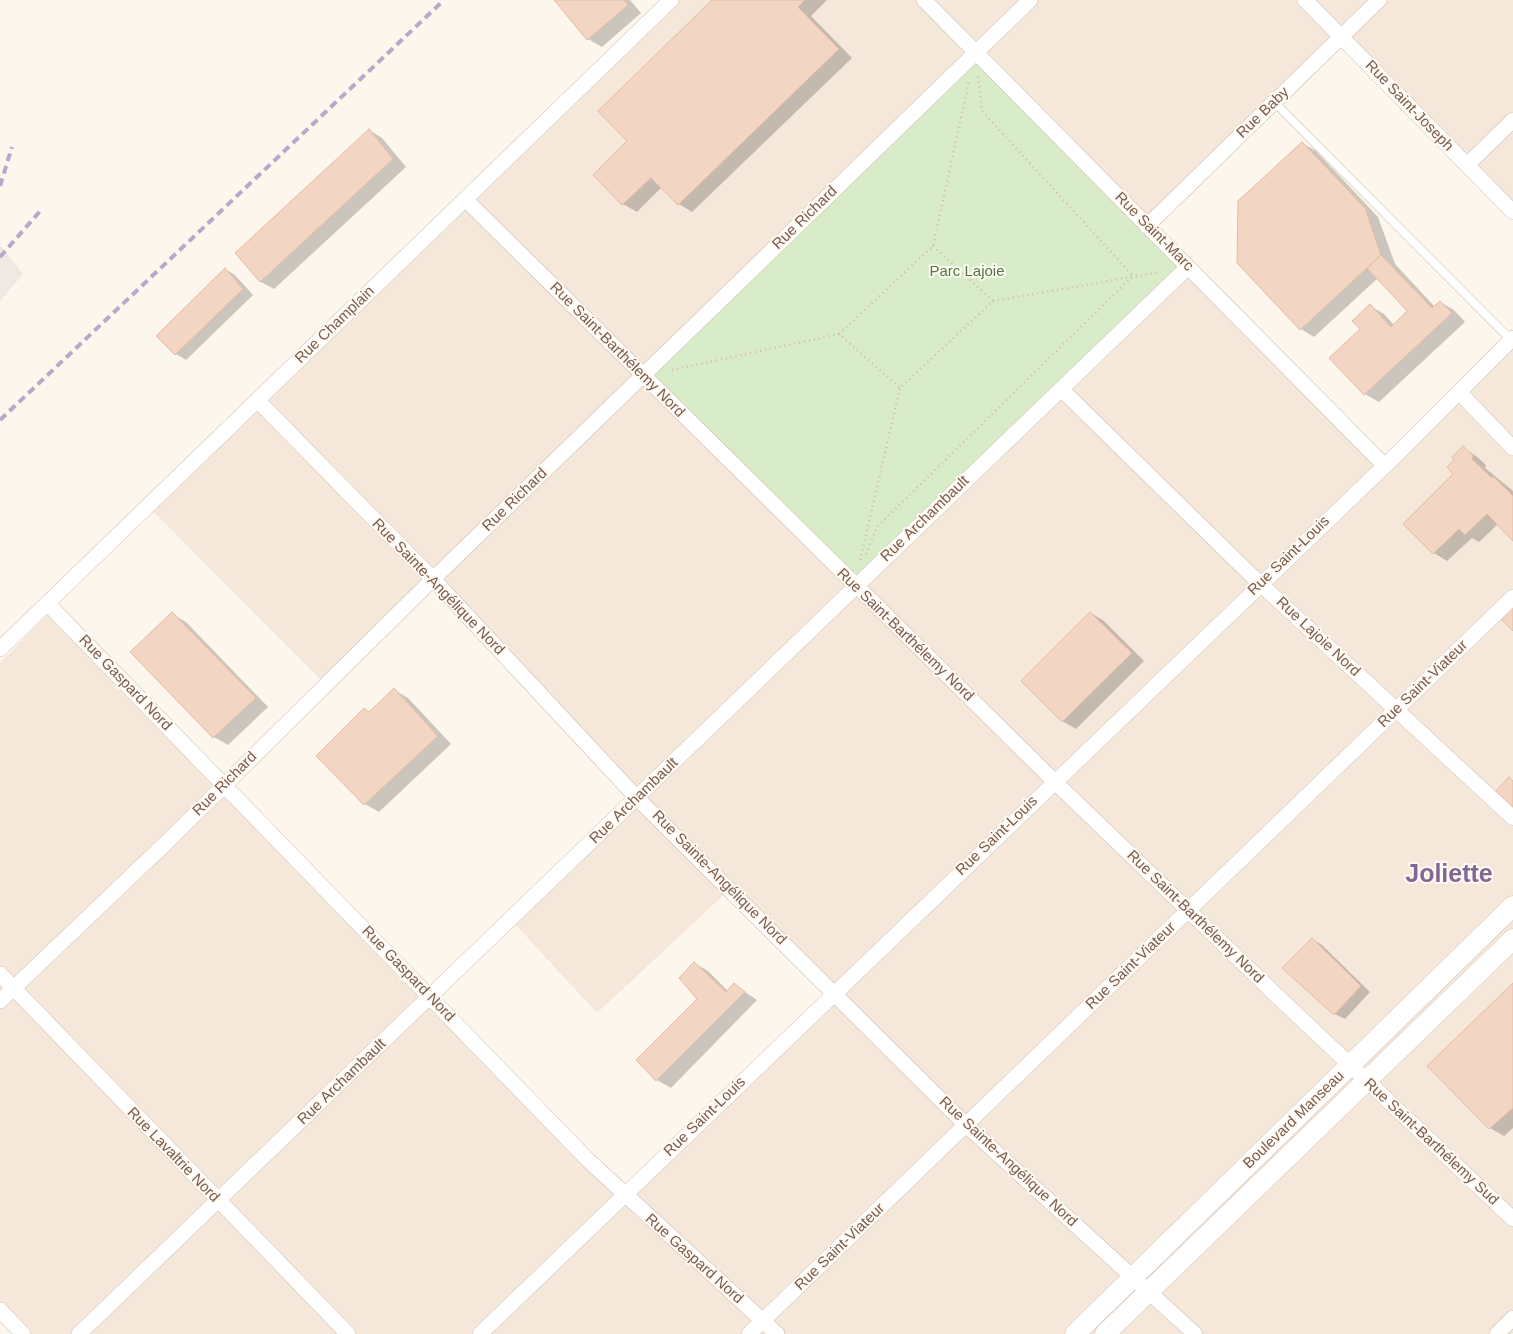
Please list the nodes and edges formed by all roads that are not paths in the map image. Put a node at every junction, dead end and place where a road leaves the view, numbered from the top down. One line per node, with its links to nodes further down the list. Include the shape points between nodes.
1 (671, 0): 11 (street, Rue Champlain)
2 (924, 0): 7 (street, Rue Saint-Marc)
3 (1030, 0): 7 (street, Rue Richard)
4 (1305, 0): 6 (street, Rue Saint-Joseph)
5 (1379, 0): 6 (street, Rue Baby)
6 (1341, 37): 8 (street, Rue Baby); 10 (street, Rue Saint-Joseph)
7 (976, 52): 13 (street, Rue Saint-Marc); 16 (street, Rue Richard)
8 (1274, 102): 13 (street, Rue Baby); 15 (lane)
9 (1513, 120): 10 (street)
10 (1467, 166): 12 (street, Rue Saint-Joseph)
11 (465, 199): 16 (street, Rue Saint-Barthélemy Nord); 19 (street, Rue Champlain)
12 (1513, 212)
13 (1147, 226): 14 (street, Rue Saint-Marc)
14 (1188, 267): 17 (street, Rue Archambault); 21 (street, Rue Saint-Marc)
15 (1512, 339): 18 (street, Rue Saint-Louis)
16 (643, 376): 22 (street, Rue Richard); 24 (street, Rue Saint-Barthélemy Nord)
17 (1061, 389): 23 (street, Rue Lajoie Nord); 24 (street, Rue Archambault)
18 (1459, 392): 20 (street); 21 (street, Rue Saint-Louis)
19 (257, 400): 22 (street, Rue Sainte-Angélique Nord); 26 (street, Rue Champlain)
20 (1513, 448)
21 (1384, 465): 23 (street, Rue Saint-Louis)
22 (433, 579): 30 (street, Rue Richard); 31 (street, Rue Sainte-Angélique Nord)
23 (1260, 584): 28 (street, Rue Lajoie Nord); 29 (street, Rue Saint-Louis)
24 (854, 586): 29 (street, Rue Saint-Barthélemy Nord); 31 (street, Rue Archambault)
25 (1513, 597): 28 (street, Rue Saint-Viateur)
26 (48, 603): 27 (street, Rue Champlain); 30 (street, Rue Gaspard Nord)
27 (0, 649)
28 (1397, 709): 32 (street, Rue Lajoie Nord); 34 (street, Rue Saint-Viateur)
29 (1054, 781): 34 (street, Rue Saint-Barthélemy Nord); 38 (street, Rue Saint-Louis)
30 (224, 784): 37 (street, Rue Richard); 39 (street, Rue Gaspard Nord)
31 (637, 798): 38 (street, Rue Sainte-Angélique Nord); 39 (street, Rue Archambault)
32 (1513, 818)
33 (1513, 906): 41 (main road, Boulevard Manseau)
34 (1188, 911): 41 (street, Rue Saint-Barthélemy Nord); 43 (street, Rue Saint-Viateur)
35 (1513, 939): 42 (main road, Boulevard Manseau)
36 (0, 974): 37 (street, Rue Lavaltrie Nord)
37 (14, 989): 40 (street, Rue Richard); 45 (street, Rue Lavaltrie Nord)
38 (834, 993): 43 (street, Rue Sainte-Angélique Nord); 44 (street, Rue Saint-Louis)
39 (431, 997): 44 (street, Rue Gaspard Nord); 45 (street, Rue Archambault)
40 (0, 1001)
41 (1350, 1065): 42 (street, Rue Saint-Barthélemy Sud); 47 (main road, Boulevard Manseau)
42 (1366, 1080): 46 (street, Rue Saint-Barthélemy Sud); 48 (main road, Boulevard Manseau)
43 (966, 1125): 47 (street, Rue Sainte-Angélique Nord); 51 (street, Rue Saint-Viateur)
44 (623, 1195): 51 (street, Rue Gaspard Nord); 55 (street, Rue Saint-Louis)
45 (218, 1202): 53 (street, Rue Archambault); 54 (street, Rue Lavaltrie Nord)
46 (1513, 1219)
47 (1132, 1278): 48 (street, Rue Sainte-Angélique Nord); 58 (main road, Boulevard Manseau)
48 (1148, 1292): 59 (main road, Boulevard Manseau); 60 (street, Rue Sainte-Angélique Nord)
49 (0, 1310): 52 (street)
50 (1513, 1318): 61 (street)
51 (763, 1321): 56 (street, Rue Saint-Viateur); 57 (street, Rue Gaspard Nord)
52 (23, 1334)
53 (79, 1334)
54 (348, 1334)
55 (480, 1334)
56 (750, 1334)
57 (777, 1334)
58 (1075, 1334)
59 (1105, 1334)
60 (1195, 1334)
61 (1497, 1334)

